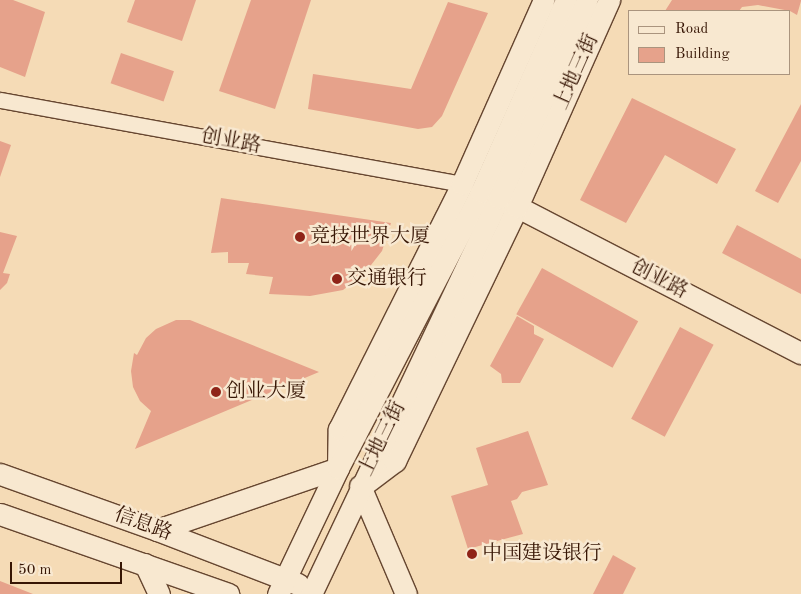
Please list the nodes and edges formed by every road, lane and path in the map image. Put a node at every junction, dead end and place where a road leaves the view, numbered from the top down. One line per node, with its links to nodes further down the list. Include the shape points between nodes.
1 (544, 0): 6 (main road, 上地三街)
2 (566, 0): 7 (main road, 上地三街)
3 (586, 0): 7 (main road, 上地三街)
4 (608, 0): 7 (main road, 上地三街)
5 (0, 100): 6 (street, 创业路)
6 (462, 184): 7 (main road, 创业路); 9 (main road, 上地三街, via 339,429)
7 (499, 199): 8 (main road, 创业路); 9 (main road, 上地三街); 11 (main road, 上地三街, via 395,461)
8 (801, 353)
9 (338, 468): 13 (main road); 15 (main road, 上地三街)
10 (0, 474): 13 (main road, 信息路)
11 (360, 486): 16 (main road); 19 (main road)
12 (0, 514): 14 (main road, 信息路)
13 (157, 530): 15 (main road, 信息路)
14 (145, 564): 17 (main road); 18 (main road, 信息路)
15 (281, 586): 16 (main road, 信息路)
16 (315, 593)
17 (159, 594)
18 (228, 594)
19 (406, 594)

